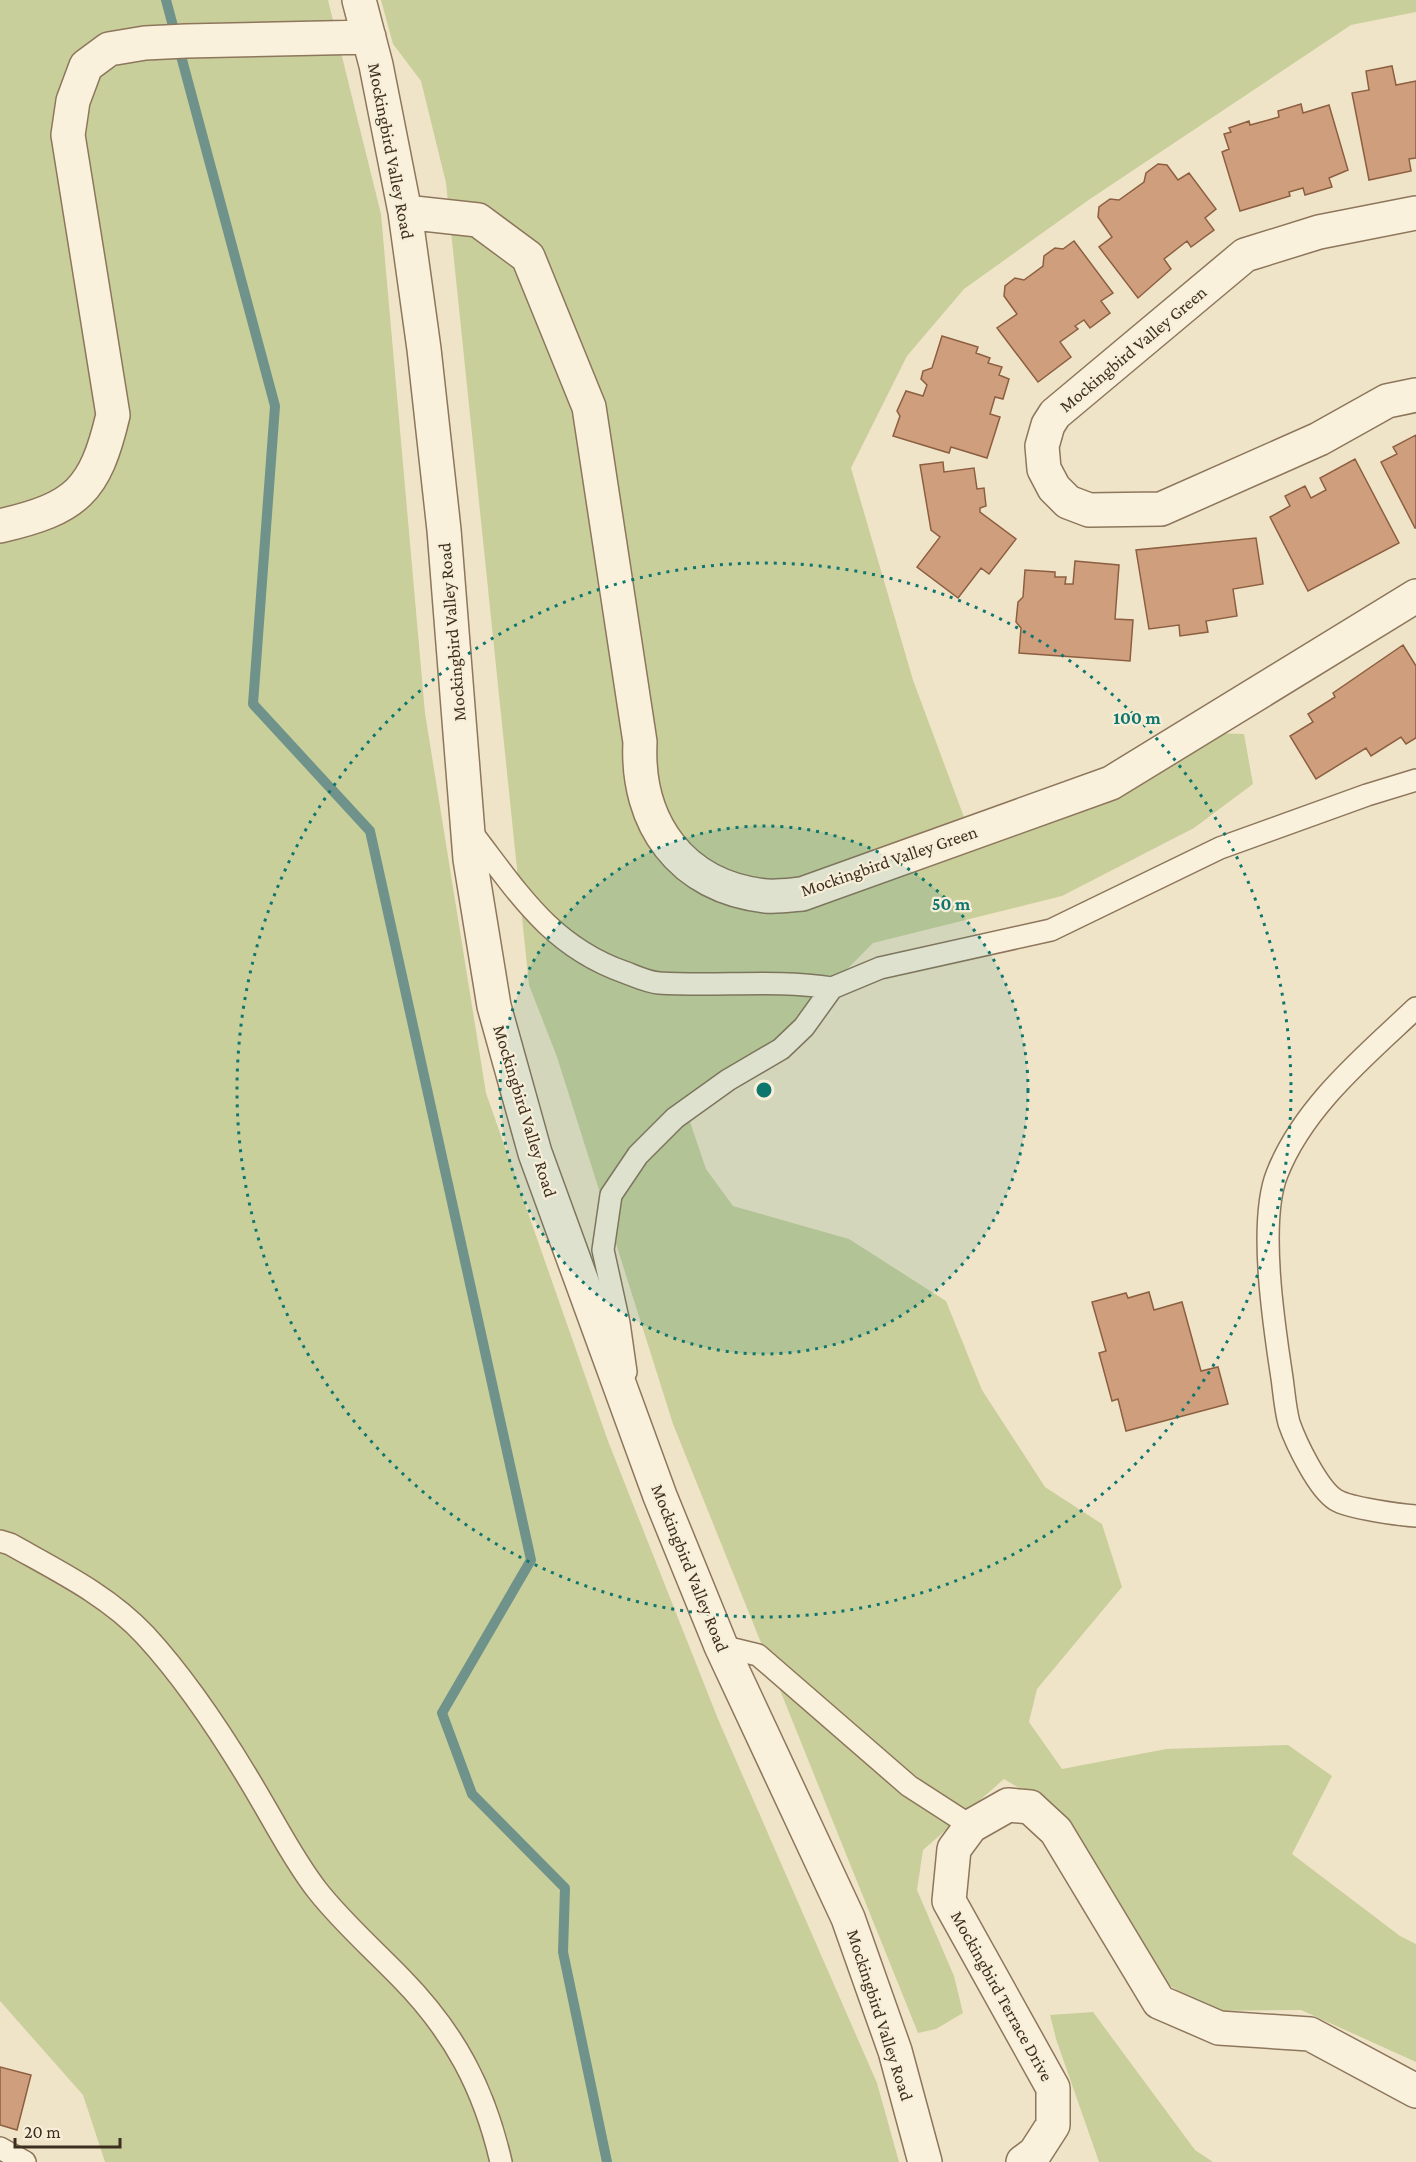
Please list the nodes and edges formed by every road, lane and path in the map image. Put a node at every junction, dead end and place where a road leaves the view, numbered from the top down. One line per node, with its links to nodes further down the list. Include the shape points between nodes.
1 (359, 0): 2 (street, Mockingbird Valley Road)
2 (369, 37): 3 (street, Mockingbird Valley Road); 6 (street, via 153,42 109,50 86,66 73,101 68,135 113,414 105,451 93,477 70,502 34,518)
3 (405, 212): 7 (street, Mockingbird Valley Green, via 477,220 528,257 590,407 640,742 644,799 660,834 681,859 706,878 736,891 767,897 802,894 1111,783); 9 (street, Mockingbird Valley Road, via 444,530)
4 (1416, 213): 5 (street, Mockingbird Valley Green, via 1319,232 1245,255 1055,414 1042,446 1044,469 1054,488 1068,502 1089,510 1161,509 1319,439 1387,401)
5 (1416, 395)
6 (0, 526)
7 (1416, 596)
8 (1416, 780): 10 (lane, via 1220,848 1052,930 880,968)
9 (468, 827): 10 (lane, via 525,902 556,935 607,966 655,983 794,982); 12 (street, Mockingbird Valley Road, via 494,1006 528,1130)
10 (832, 988): 12 (lane, via 804,1028 781,1049 675,1118 638,1155 611,1196 603,1250)
11 (1416, 1008): 13 (lane, via 1323,1099 1276,1176 1268,1216 1273,1322 1289,1423 1303,1453 1321,1486 1336,1500)
12 (634, 1423): 15 (street, Mockingbird Valley Road)
13 (1416, 1516)
14 (0, 1541): 20 (lane, via 92,1591 144,1633 198,1701 317,1890 409,1986 460,2049 481,2094)
15 (721, 1646): 16 (lane, via 758,1655 909,1786); 21 (street, Mockingbird Valley Road, via 848,1918 895,2051)
16 (971, 1826): 17 (street, Mockingbird Terrace Drive, via 1008,1805 1030,1807 1056,1831 1159,2002 1219,2028 1310,2034); 22 (street, Mockingbird Terrace Drive, via 954,1849 949,1901 1053,2088 1053,2125 1035,2153)
17 (1416, 2091)
18 (0, 2148): 19 (lane)
19 (26, 2162)
20 (501, 2162)
21 (925, 2162)
22 (1023, 2162)

